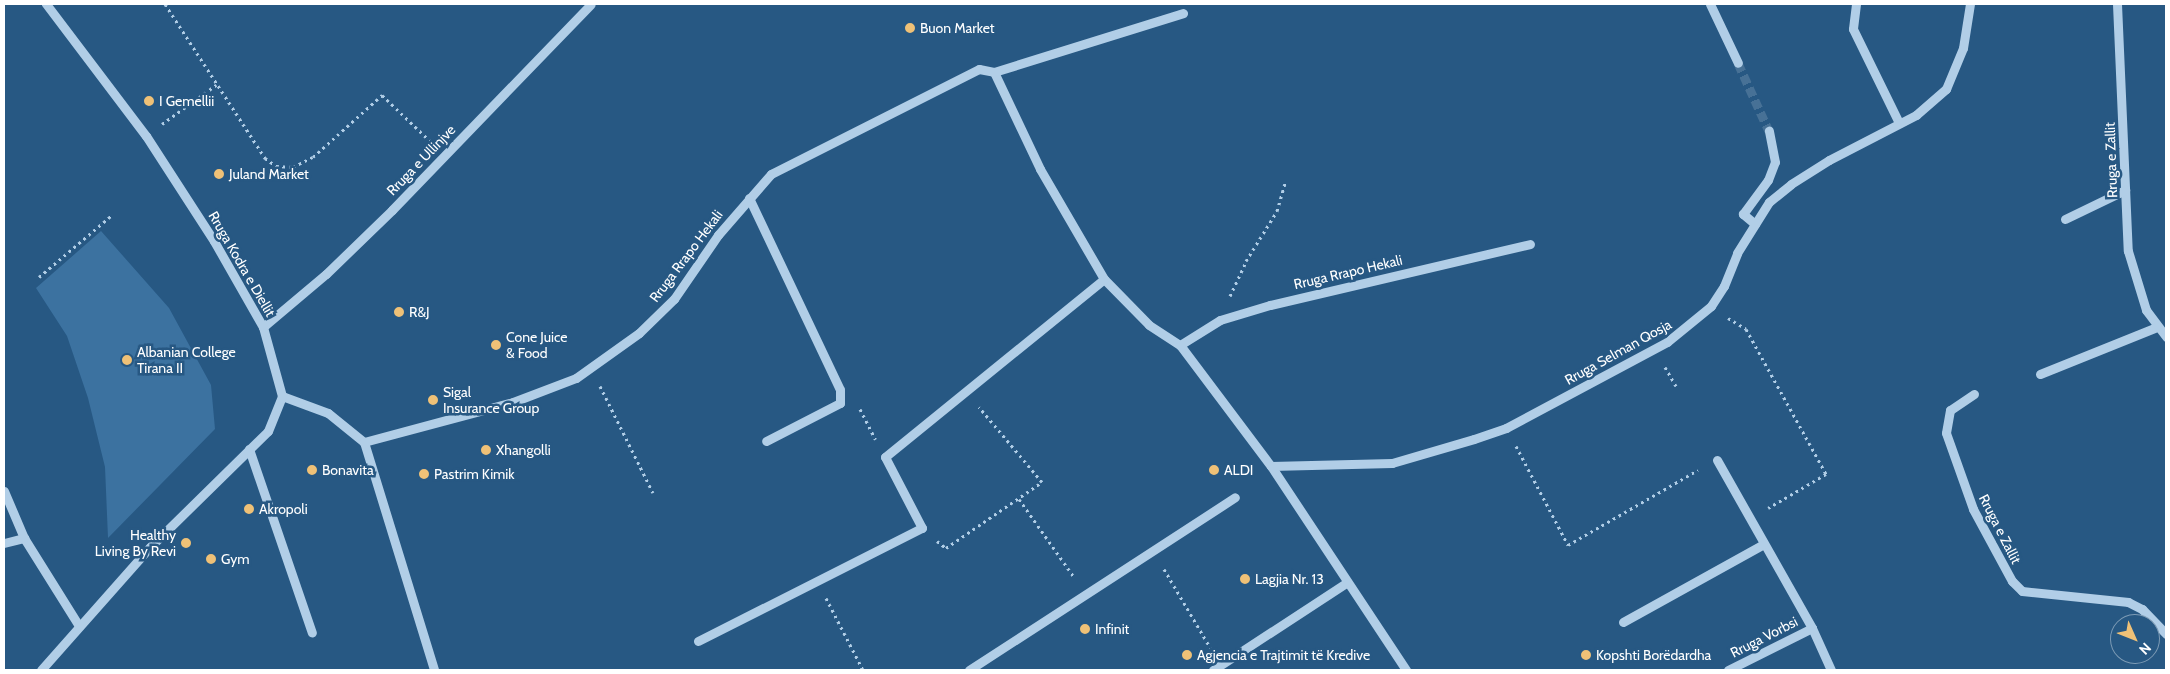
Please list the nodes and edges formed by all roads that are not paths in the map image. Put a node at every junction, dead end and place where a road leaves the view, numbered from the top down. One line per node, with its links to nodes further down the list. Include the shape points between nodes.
1 (46, 4): 19 (street, Rruga Kodra e Diellit, via 146,136 214,241)
2 (591, 4): 19 (street, Rruga e Ullinjve, via 326,274)
3 (1710, 4): 8 (street)
4 (1856, 4): 10 (street, via 1853,29)
5 (1970, 4): 10 (street, Rruga Selman Qosja, via 1963,48 1946,89 1916,115)
6 (2117, 4): 12 (street, Rruga e Zallit)
7 (1184, 13): 9 (street, Rruga Rrapo Hekali)
8 (1738, 63)
9 (994, 72): 13 (street, Rruga Rrapo Hekali, via 979,69 771,174); 17 (street, via 1040,169)
10 (1899, 123): 15 (street, Rruga Selman Qosja, via 1791,184 1769,202)
11 (1769, 131): 15 (street, via 1775,162 1768,180 1743,214)
12 (2125, 190): 14 (street); 18 (street, Rruga e Zallit, via 2128,252 2146,310)
13 (748, 198): 25 (street, via 821,343 840,390 840,403); 26 (street, Rruga Rrapo Hekali, via 718,235 674,300 639,333 576,378 513,402)
14 (2065, 219)
15 (1755, 224): 29 (street, Rruga Selman Qosja, via 1737,254 1724,286 1711,306 1692,324 1667,342 1506,428 1392,463)
16 (1530, 244): 21 (street, Rruga Rrapo Hekali, via 1270,305 1220,320)
17 (1104, 278): 21 (street, via 1149,325); 41 (street, via 885,457 922,528)
18 (2157, 327): 20 (street, Rruga e Zallit); 22 (street)
19 (263, 328): 24 (street, Rruga Kodra e Diellit)
20 (2166, 337)
21 (1180, 345): 29 (street)
22 (2040, 374)
23 (1974, 394): 40 (street, Rruga e Zallit, via 1950,410 1946,433 1983,531 2007,574 2022,591 2128,602 2142,609)
24 (282, 396): 26 (street, via 328,412); 27 (street, via 268,431)
25 (766, 441)
26 (364, 442): 43 (street)
27 (250, 449): 37 (street, via 156,541); 39 (street)
28 (1717, 460): 34 (street)
29 (1271, 466): 35 (street)
30 (4, 491): 32 (street)
31 (1235, 497): 44 (street)
32 (24, 538): 33 (street); 37 (street)
33 (4, 544)
34 (1764, 544): 36 (street); 38 (street)
35 (1346, 583): 45 (street); 46 (street)
36 (1624, 622)
37 (79, 626): 42 (street)
38 (1812, 628): 47 (street, Rruga Vorbsi); 48 (street)
39 (312, 633)
40 (2166, 634)
41 (698, 640)
42 (41, 670)
43 (434, 670)
44 (969, 670)
45 (1213, 670)
46 (1406, 670)
47 (1728, 670)
48 (1831, 670)

